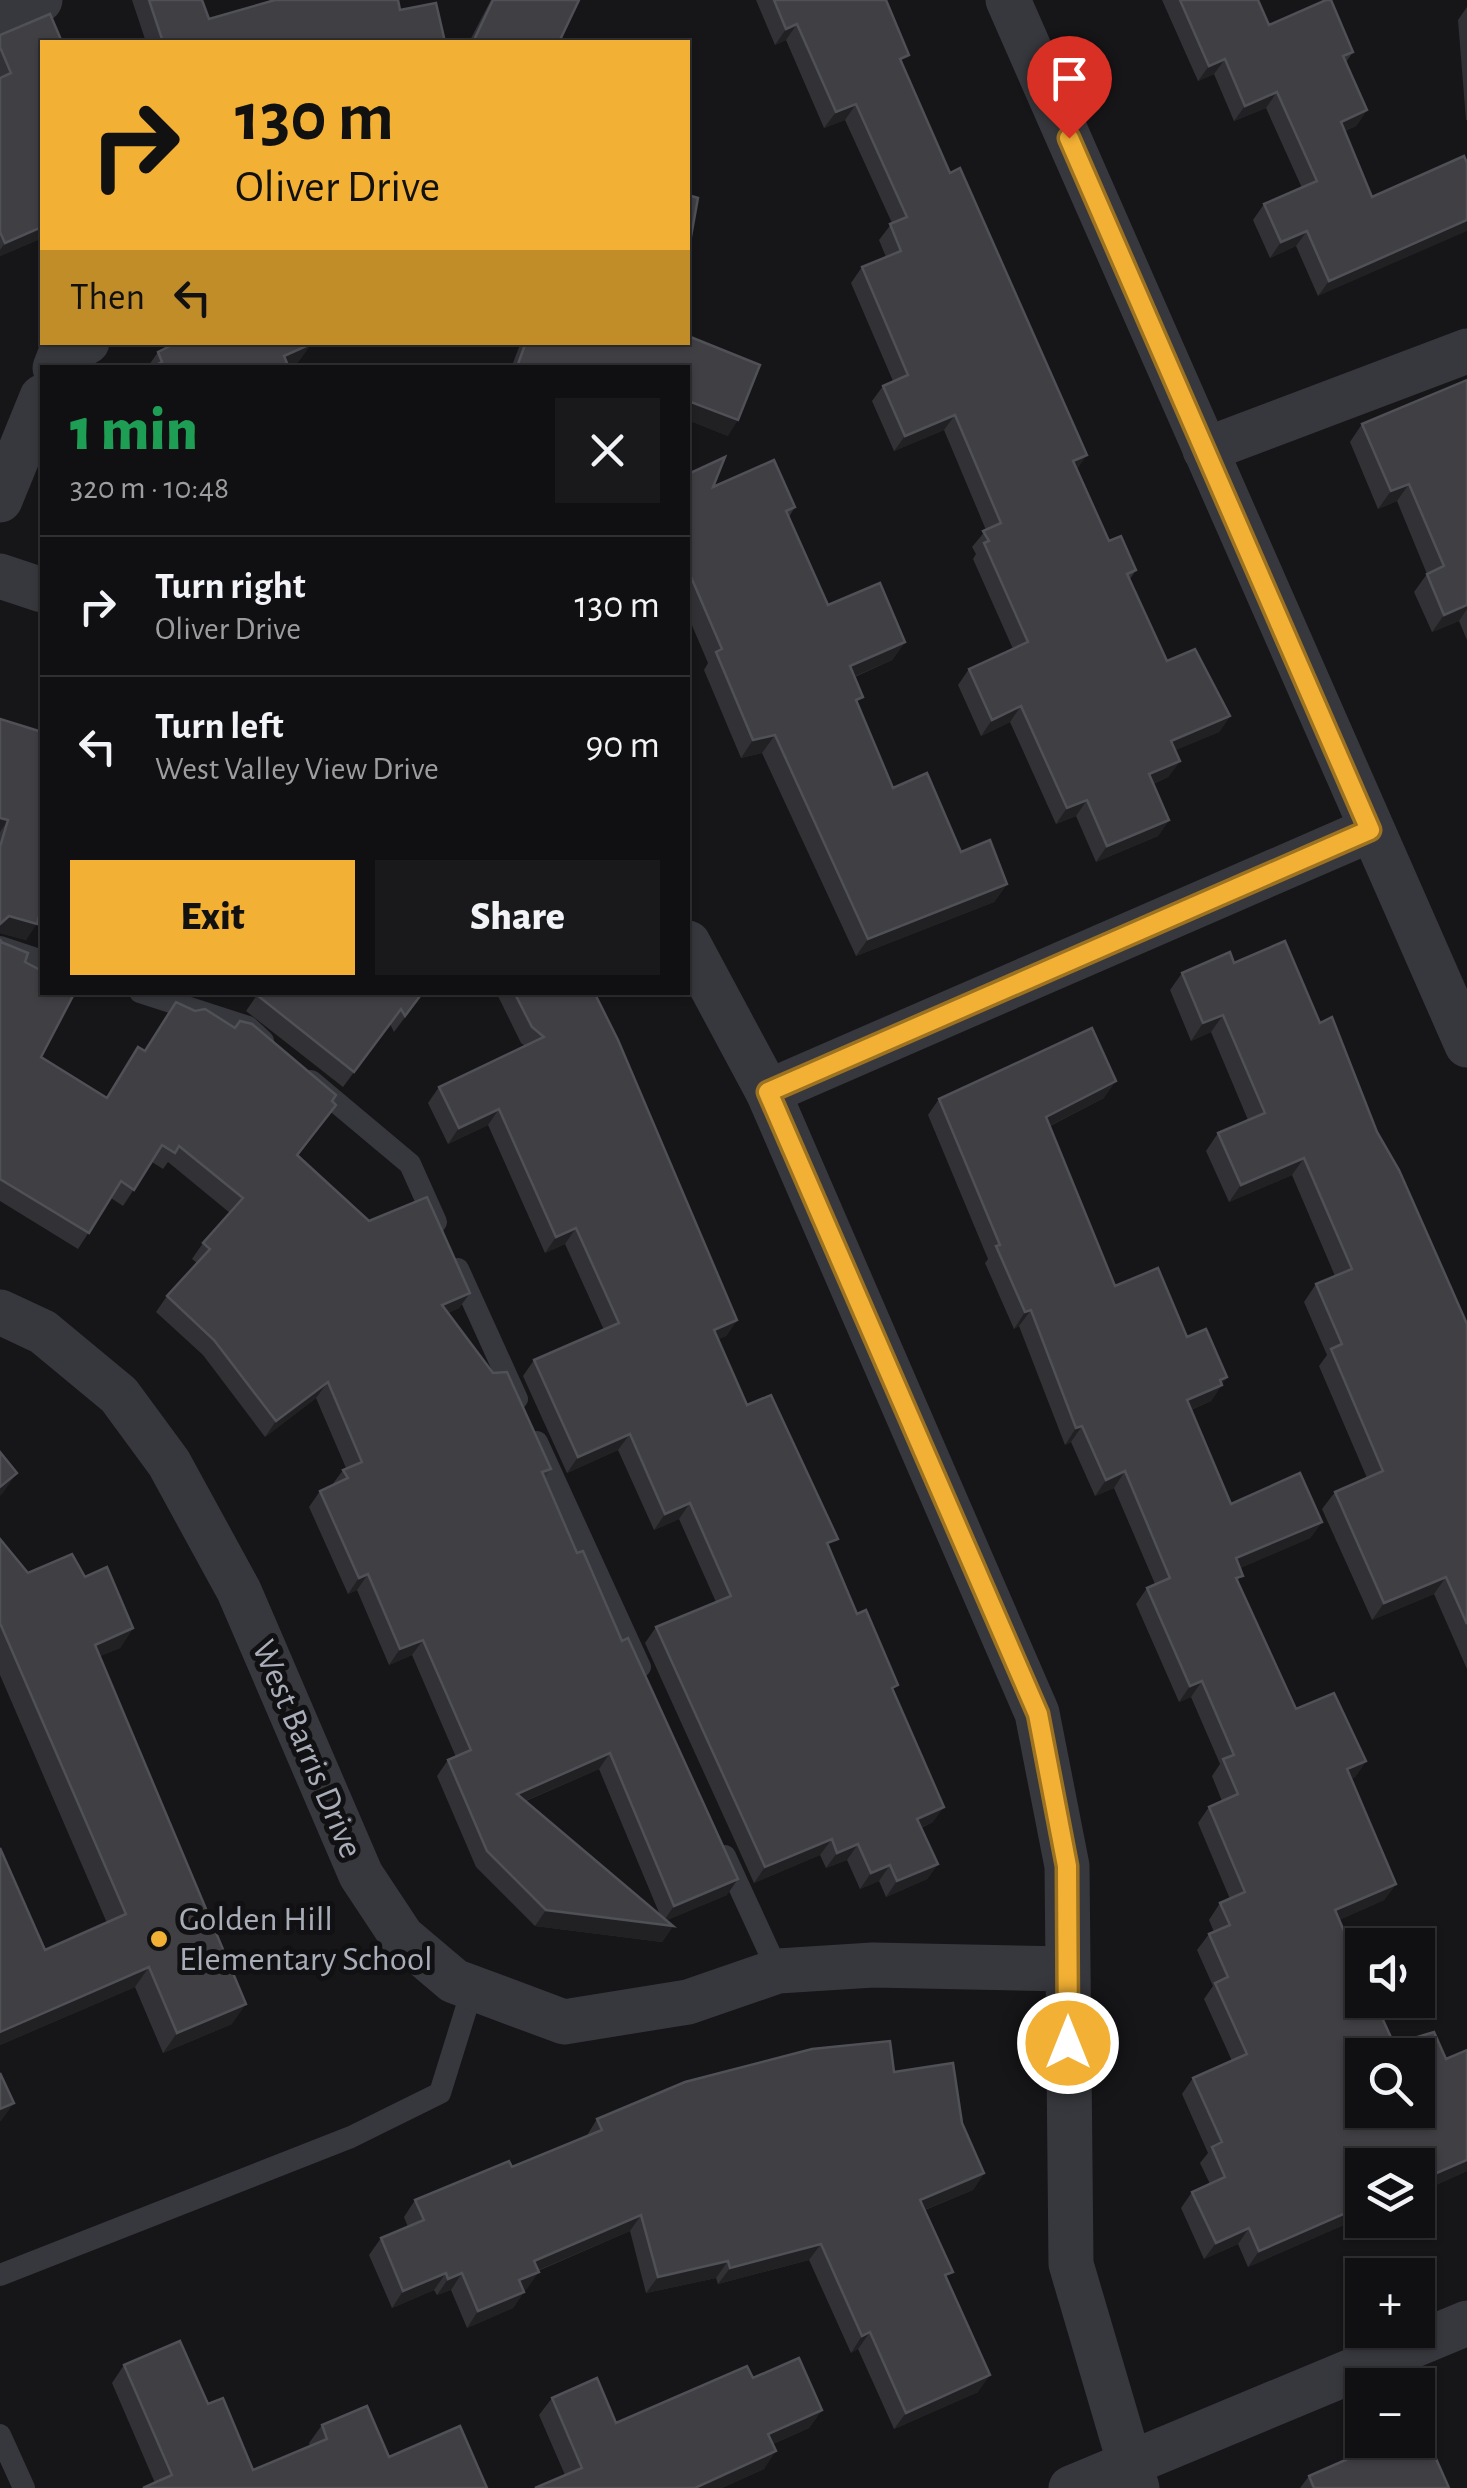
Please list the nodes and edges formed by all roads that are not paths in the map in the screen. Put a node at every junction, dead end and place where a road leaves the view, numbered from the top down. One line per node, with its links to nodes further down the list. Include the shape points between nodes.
1 (40, 0): 3 (street)
2 (1008, 0): 8 (street)
3 (0, 18)
4 (81, 345): 6 (street)
5 (1467, 351): 8 (street)
6 (55, 365)
7 (40, 402): 9 (street)
8 (1204, 450): 12 (street)
9 (0, 500)
10 (0, 576): 11 (street)
11 (40, 589)
12 (1370, 830): 17 (street); 18 (street)
13 (0, 947): 15 (lane)
14 (690, 947): 18 (street)
15 (40, 960)
16 (149, 995): 20 (lane, via 248,1028 410,1164)
17 (1467, 1045)
18 (768, 1092): 22 (street, via 1038,1714 1067,1866)
19 (0, 1312): 24 (street, West Barris Drive, via 43,1332 120,1395 169,1463 239,1591 361,1875 402,1937 454,1981)
20 (647, 1684)
21 (712, 1828): 23 (lane)
22 (1068, 1969): 23 (street, West Barris Drive, via 872,1964); 28 (street, via 1071,2264)
23 (778, 1971): 24 (street, West Barris Drive, via 688,2002 564,2022)
24 (473, 1987): 25 (lane, via 440,2093 350,2136)
25 (0, 2275)
26 (1467, 2323): 28 (street)
27 (2, 2444): 29 (lane)
28 (1131, 2476): 30 (street)
29 (24, 2488)
30 (1070, 2488)

